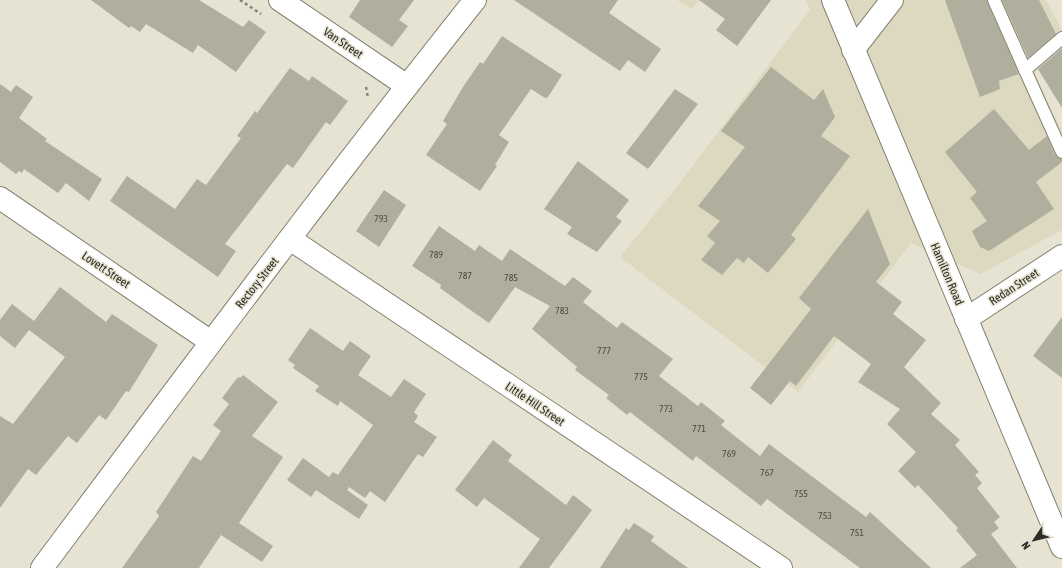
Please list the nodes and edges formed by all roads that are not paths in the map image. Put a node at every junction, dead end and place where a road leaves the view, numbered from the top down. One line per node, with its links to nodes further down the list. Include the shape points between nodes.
1 (280, 0): 9 (street, Van Street)
2 (475, 0): 9 (street, Rectory Street)
3 (833, 0): 7 (street, Hamilton Road)
4 (892, 0): 7 (street)
5 (994, 0): 8 (lane)
6 (1062, 38): 8 (lane)
7 (853, 50): 14 (street, Hamilton Road)
8 (1025, 70): 10 (lane)
9 (407, 86): 12 (street, Rectory Street)
10 (1062, 152)
11 (0, 198): 15 (street, Lovett Street)
12 (290, 239): 15 (street, Rectory Street); 18 (street, Little Hill Street)
13 (1062, 256): 14 (street, Redan Street)
14 (966, 319): 16 (street, Hamilton Road)
15 (211, 342): 17 (street, Rectory Street)
16 (1062, 547)
17 (42, 568)
18 (781, 568)

